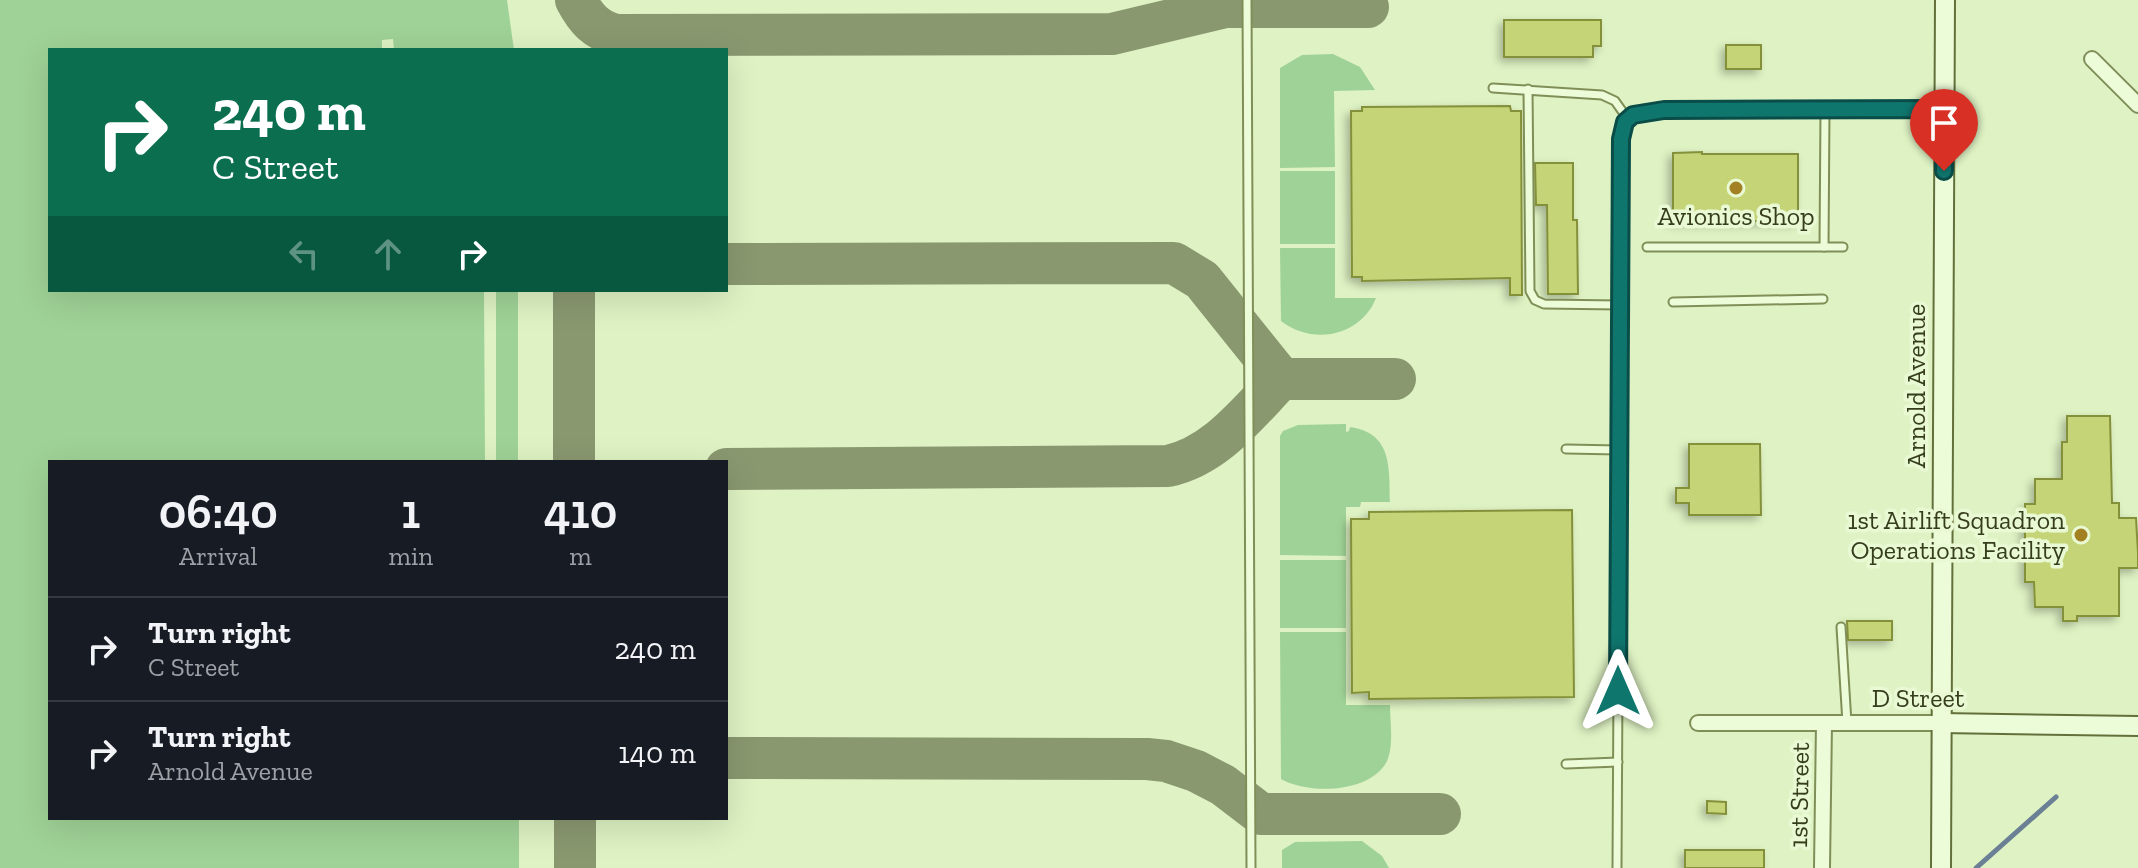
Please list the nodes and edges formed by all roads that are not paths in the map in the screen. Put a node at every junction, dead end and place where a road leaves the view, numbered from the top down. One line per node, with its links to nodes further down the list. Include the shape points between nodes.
1 (1247, 0): 27 (lane)
2 (1945, 0): 7 (street, Arnold Avenue)
3 (2092, 59): 6 (street)
4 (1493, 88): 5 (lane)
5 (1528, 89): 10 (lane, via 1602,95 1615,101); 16 (lane, via 1530,291 1544,304)
6 (2138, 105)
7 (1944, 109): 8 (street); 23 (street, Arnold Avenue)
8 (1825, 110): 9 (street); 12 (lane)
9 (1643, 113): 10 (lane)
10 (1627, 118): 16 (lane, via 1621,139)
11 (1647, 247): 12 (lane)
12 (1824, 247): 13 (lane)
13 (1843, 247)
14 (1823, 299): 15 (lane)
15 (1673, 302)
16 (1619, 305): 18 (lane)
17 (1566, 449): 18 (lane)
18 (1619, 450): 25 (lane)
19 (1841, 627): 22 (lane)
20 (1698, 723): 21 (street, D Street)
21 (1824, 723): 22 (street, D Street); 29 (street, 1st Street)
22 (1847, 723): 23 (street, D Street)
23 (1941, 723): 24 (street, D Street); 30 (street, Arnold Avenue)
24 (2138, 726)
25 (1618, 762): 26 (lane); 28 (lane)
26 (1566, 764)
27 (1251, 868)
28 (1617, 868)
29 (1822, 868)
30 (1941, 868)

